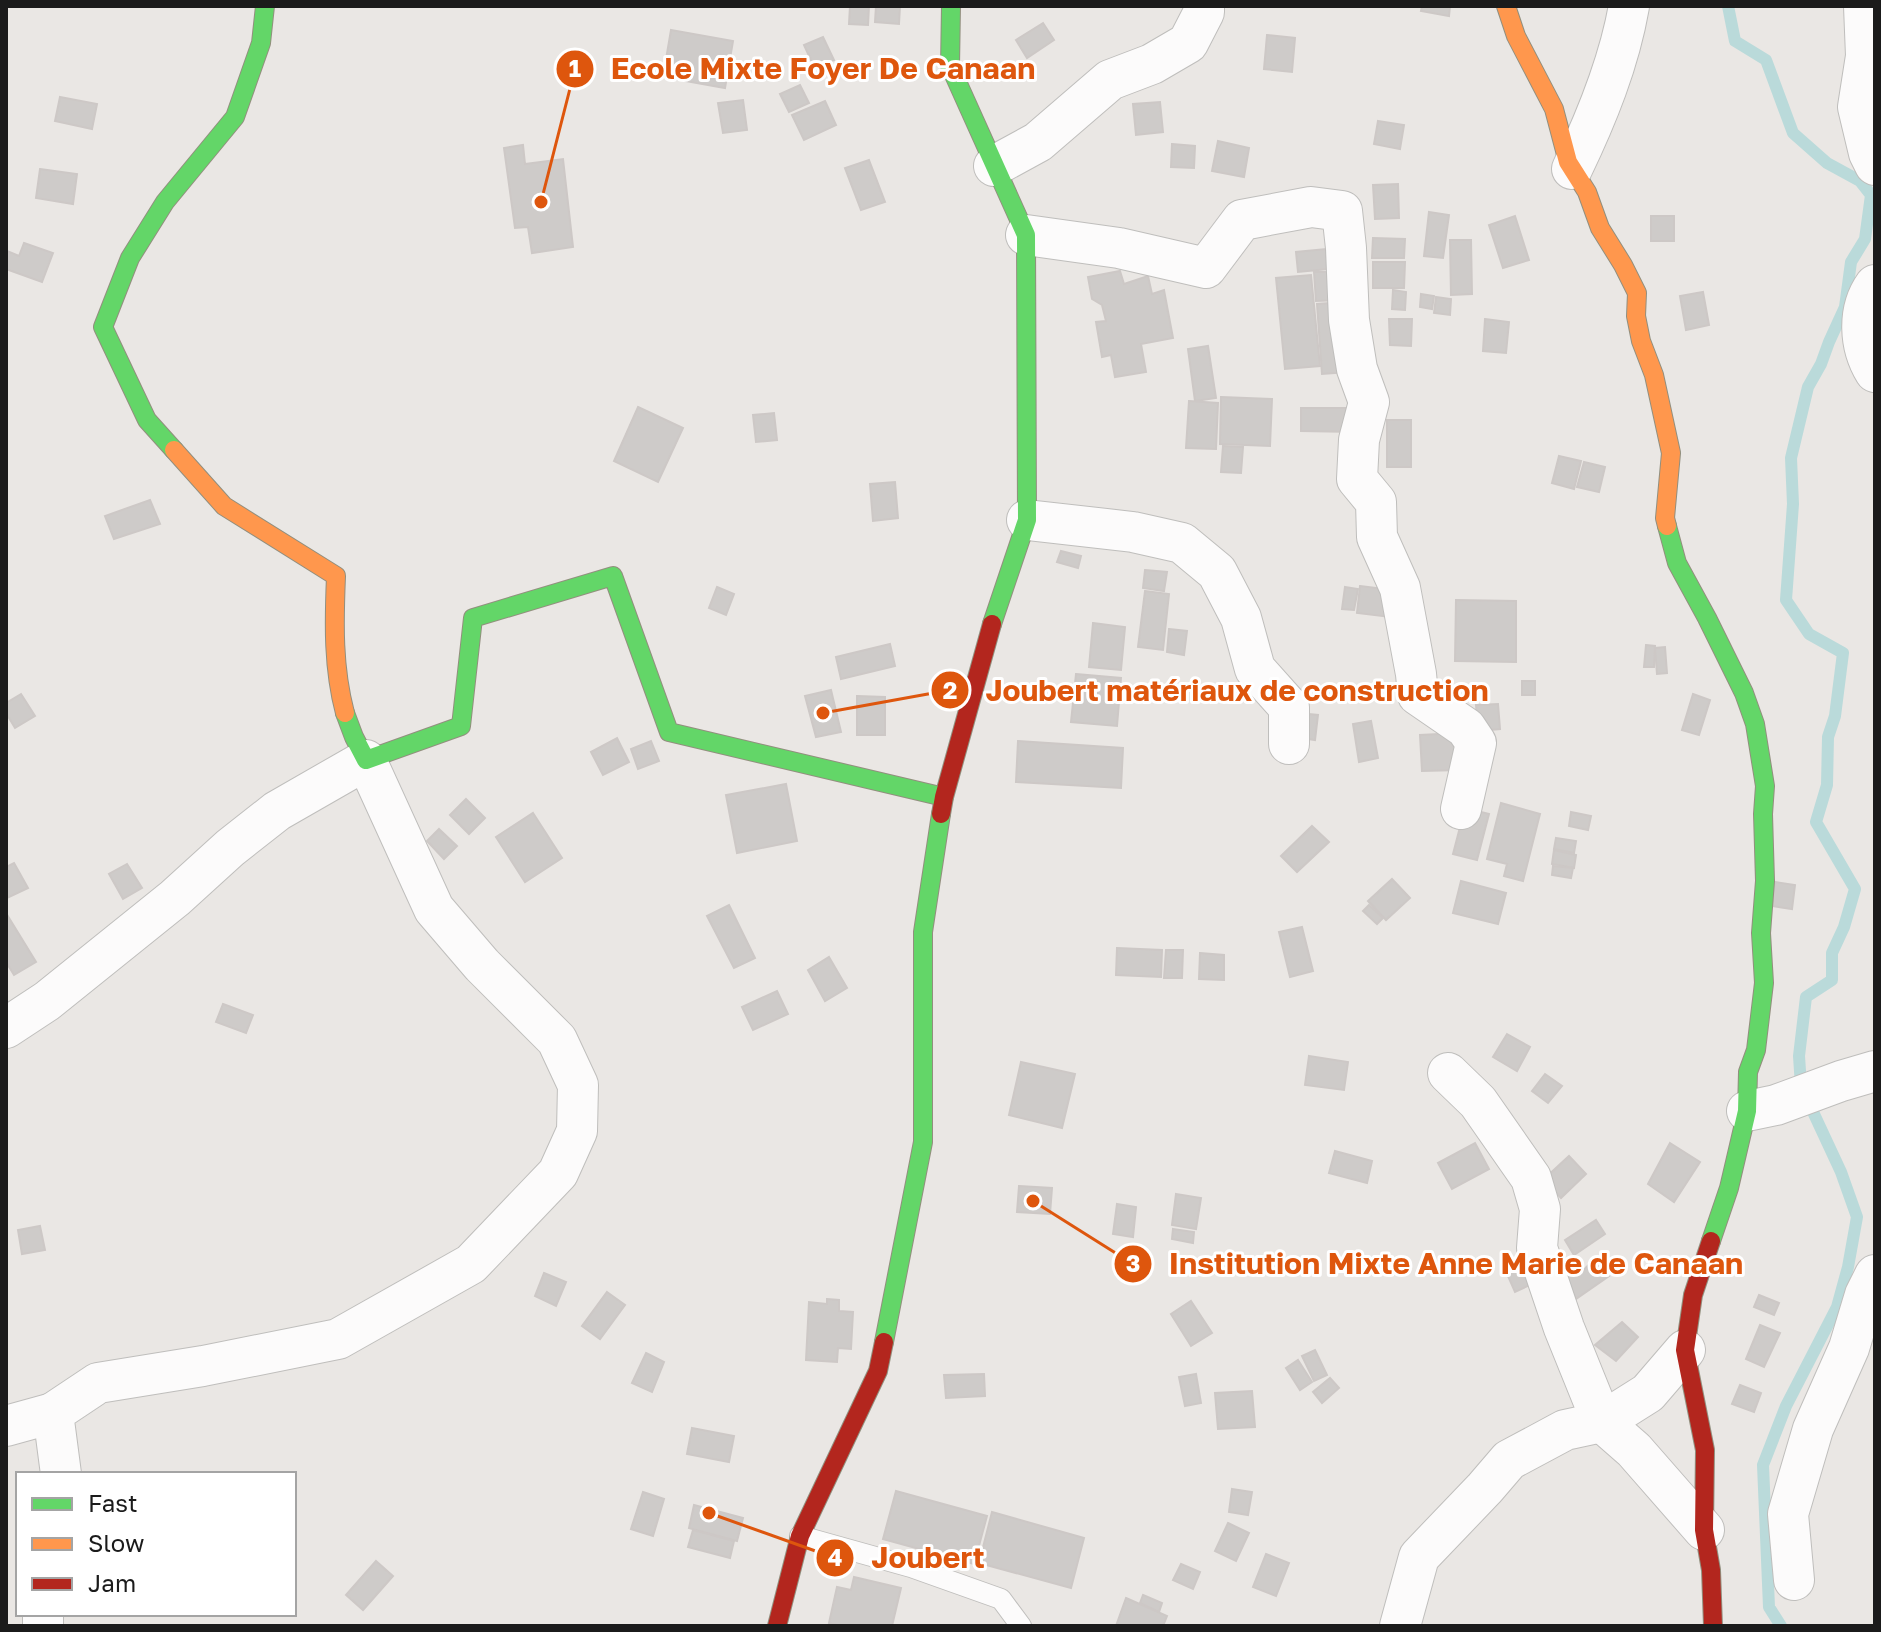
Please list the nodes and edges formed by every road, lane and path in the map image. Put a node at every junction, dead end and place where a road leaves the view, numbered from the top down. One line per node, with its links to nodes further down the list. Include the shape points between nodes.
1 (265, 6): 15 (street, via 261,43 235,117 165,202 130,258 103,327 147,420 224,506 336,576 338,689)
2 (951, 6): 8 (street, via 950,66)
3 (1204, 6): 8 (street, via 1188,43 1110,80 1038,142)
4 (1506, 6): 9 (street, via 1554,109)
5 (1629, 6): 9 (street, via 1599,112)
6 (1864, 6): 7 (street, via 1866,56 1858,107)
7 (1875, 165)
8 (994, 166): 10 (street)
9 (1572, 169): 21 (street, via 1637,293 1641,341 1671,453 1665,518 1669,536 1677,563 1744,693 1761,754 1764,983 1748,1072)
10 (1026, 235): 13 (street); 17 (street, via 1206,268 1242,220 1311,207 1342,211 1349,320 1369,402 1359,440 1357,479 1376,502 1377,537 1400,588 1418,695 1466,728 1476,743)
11 (1875, 285): 12 (street, via 1866,297 1862,333)
12 (1875, 372)
13 (1027, 520): 14 (street, via 1182,543 1217,572 1241,618 1255,669 1289,707); 16 (street, via 995,612)
14 (1289, 744)
15 (366, 760): 16 (street, via 461,726 473,618 613,576 669,732); 18 (street, via 277,811 47,1001); 24 (street, via 434,909 557,1040 578,1085 577,1131 558,1173 471,1264 338,1339 98,1383)
16 (944, 797): 29 (street, via 923,932 923,1142 878,1371)
17 (1461, 809)
18 (6, 1028)
19 (1875, 1071): 21 (street)
20 (1448, 1073): 25 (street, via 1478,1102 1531,1178 1540,1209 1537,1248)
21 (1747, 1111): 23 (street, via 1729,1188 1693,1295)
22 (1875, 1275): 30 (street, via 1813,1429 1788,1514)
23 (1685, 1350): 25 (street, via 1648,1393); 28 (street, via 1705,1450)
24 (53, 1413): 26 (street); 27 (street)
25 (1602, 1422): 28 (street, via 1634,1450); 33 (street, via 1565,1430 1509,1460 1419,1557)
26 (6, 1426)
27 (61, 1472)
28 (1704, 1530): 34 (street)
29 (800, 1536): 31 (street); 32 (lane, via 1001,1599)
30 (1794, 1580)
31 (777, 1626)
32 (1021, 1626)
33 (1400, 1626)
34 (1713, 1626)

